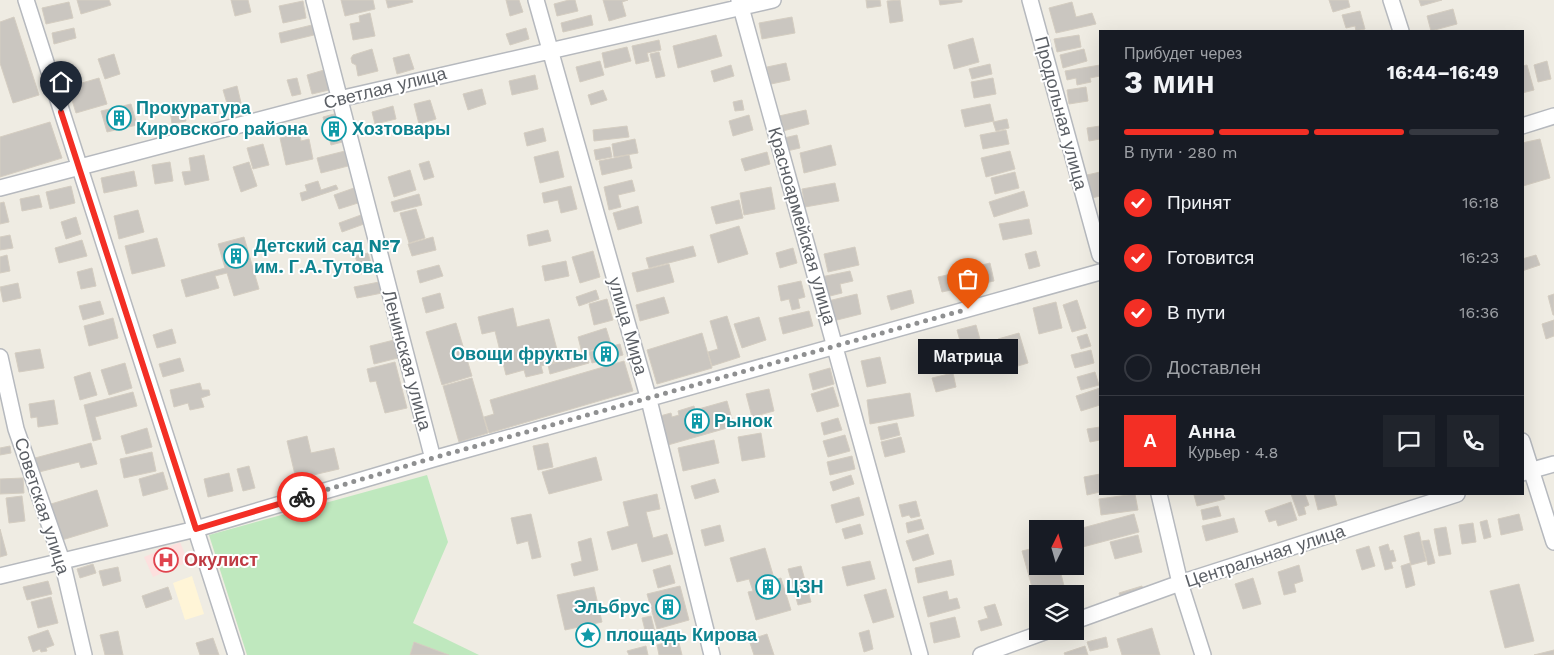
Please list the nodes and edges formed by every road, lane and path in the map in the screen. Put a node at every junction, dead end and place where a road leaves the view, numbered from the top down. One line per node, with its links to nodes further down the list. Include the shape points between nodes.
1 (26, 0): 13 (street)
2 (314, 0): 10 (street, Ленинская улица)
3 (536, 0): 9 (street, улица Мира)
4 (773, 0): 7 (street, Светлая улица)
5 (1030, 0): 15 (street, Продольная улица)
6 (1391, 0): 8 (street)
7 (740, 4): 9 (street, Светлая улица); 17 (street, Красноармейская улица)
8 (1401, 30)
9 (551, 49): 10 (street, Светлая улица); 19 (street, улица Мира)
10 (338, 99): 13 (street, Светлая улица); 21 (street, Ленинская улица)
11 (1554, 116): 12 (street)
12 (1524, 125)
13 (78, 167): 14 (street, Светлая улица); 26 (street)
14 (0, 188)
15 (1099, 251)
16 (1099, 272): 17 (street)
17 (836, 346): 19 (street); 36 (street, Красноармейская улица)
18 (0, 357): 28 (street, Советская улица, via 16,429)
19 (649, 400): 21 (street); 35 (street, улица Мира)
20 (1524, 453): 23 (street)
21 (433, 458): 26 (street)
22 (1554, 464): 23 (street)
23 (1527, 472): 27 (street)
24 (1158, 495): 30 (street)
25 (1454, 495): 30 (street, Центральная улица)
26 (196, 529): 28 (street); 34 (street)
27 (1554, 542)
28 (62, 561): 29 (street); 33 (street, Советская улица)
29 (0, 576)
30 (1180, 583): 31 (street, Центральная улица); 38 (street)
31 (1084, 618)
32 (1029, 638): 37 (street)
33 (84, 655)
34 (236, 655)
35 (712, 655)
36 (920, 655)
37 (981, 655)
38 (1203, 655)

